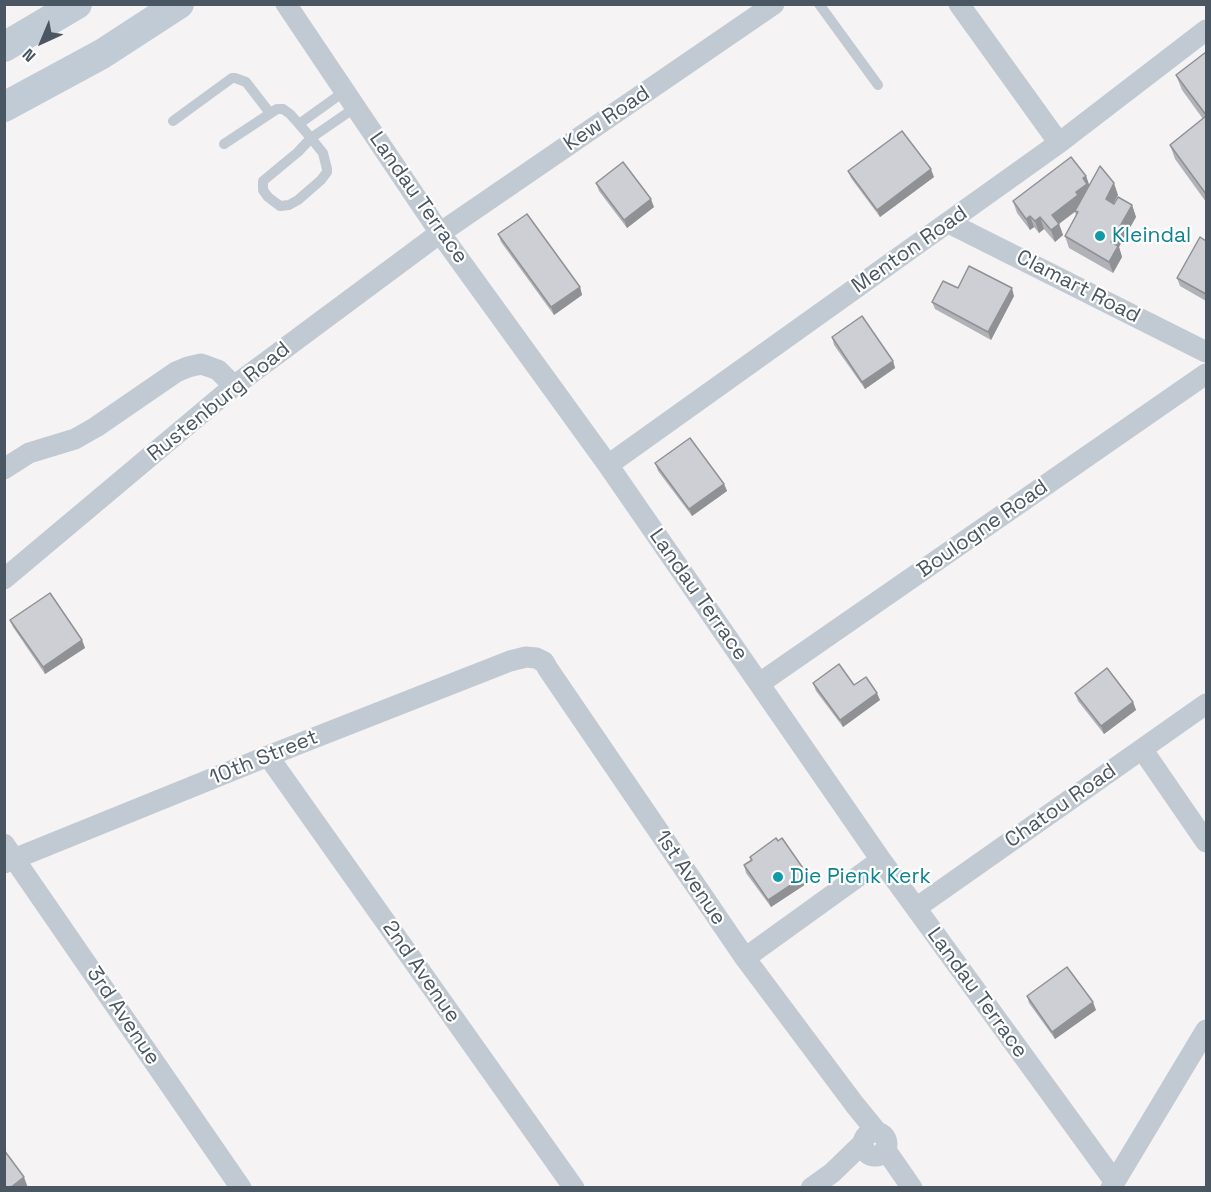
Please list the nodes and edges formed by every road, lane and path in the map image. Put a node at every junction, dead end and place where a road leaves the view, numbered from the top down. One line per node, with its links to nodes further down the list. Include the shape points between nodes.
1 (77, 4): 8 (main road)
2 (178, 4): 11 (main road, via 102,54)
3 (286, 4): 10 (street, Landau Terrace)
4 (774, 4): 19 (street, Kew Road)
5 (819, 4): 9 (lane)
6 (959, 4): 16 (street)
7 (1206, 30): 16 (street, Menton Road)
8 (4, 47)
9 (878, 86)
10 (350, 99): 14 (lane); 15 (lane); 19 (street, Landau Terrace)
11 (4, 107)
12 (270, 113): 13 (lane, via 246,82 232,78); 14 (lane, via 283,109); 17 (lane)
13 (173, 121)
14 (299, 124): 15 (lane)
15 (311, 138): 15 (lane, via 263,181 265,194 280,206 298,200 327,172 323,153)
16 (1059, 143): 18 (street, Menton Road)
17 (224, 144)
18 (949, 223): 20 (street, Clamart Road); 23 (street, Menton Road)
19 (440, 233): 22 (street, Rustenburg Road); 23 (street, Landau Terrace)
20 (1206, 351)
21 (1206, 374): 27 (street, Boulogne Road)
22 (234, 386): 24 (street, via 218,370 201,364 188,367 75,439 30,453); 25 (street, Rustenburg Road)
23 (608, 465): 27 (street, Landau Terrace)
24 (4, 469)
25 (4, 579)
26 (526, 657): 30 (street, 10th Street); 35 (street, 1st Avenue, via 544,663)
27 (760, 683): 33 (street, Landau Terrace)
28 (1206, 704): 29 (street, Chatou Road)
29 (1142, 749): 31 (street); 34 (street, Chatou Road)
30 (268, 756): 32 (street, 10th Street); 41 (street, 2nd Avenue)
31 (1206, 842)
32 (8, 855): 40 (street, 3rd Avenue)
33 (881, 860): 34 (street, Landau Terrace); 35 (street)
34 (916, 908): 39 (street, Landau Terrace)
35 (745, 958): 37 (street, 1st Avenue, via 855,1105)
36 (1206, 1030): 39 (street)
37 (872, 1146): 38 (street, 1st Avenue); 42 (street)
38 (909, 1184)
39 (1113, 1185)
40 (241, 1188)
41 (574, 1188)
42 (811, 1188)

